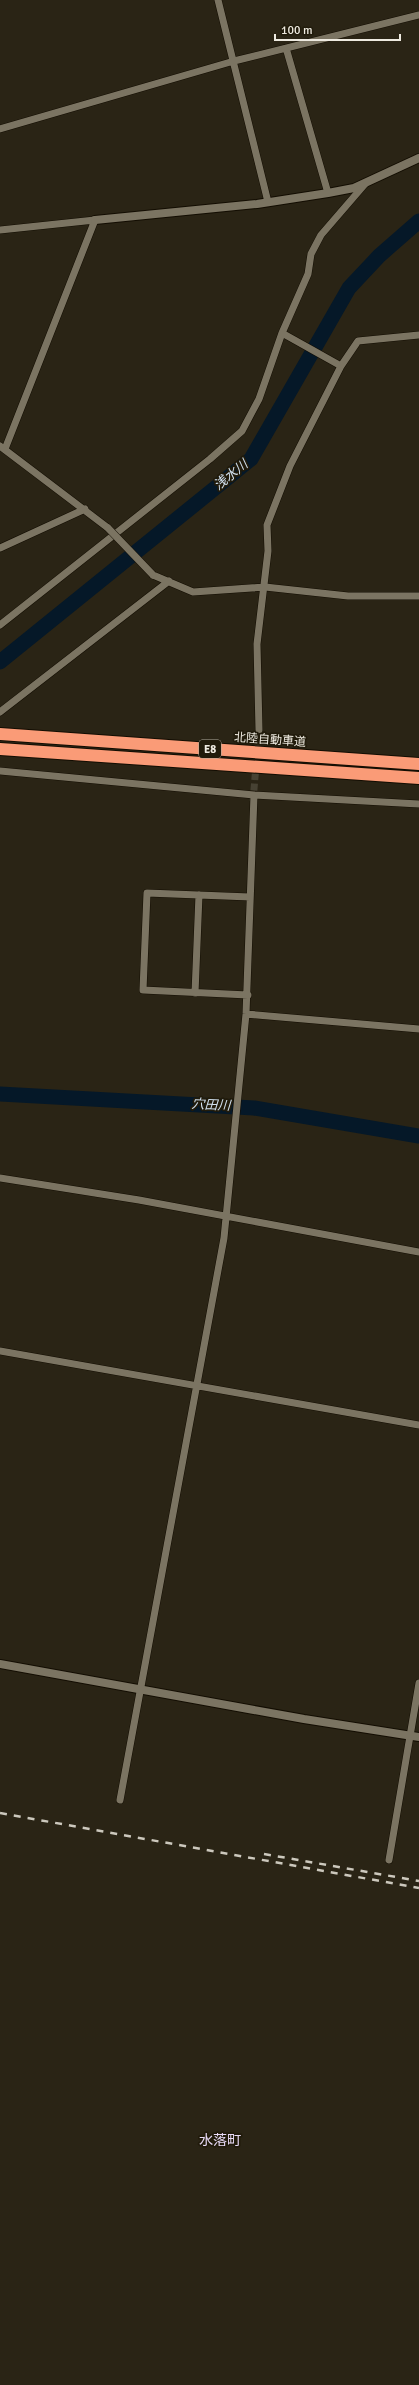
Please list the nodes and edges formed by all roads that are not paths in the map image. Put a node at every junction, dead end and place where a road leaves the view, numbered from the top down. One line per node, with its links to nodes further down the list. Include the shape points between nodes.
1 (218, 0): 4 (street)
2 (419, 15): 3 (street)
3 (286, 48): 4 (street); 8 (street)
4 (234, 61): 5 (street); 9 (street)
5 (0, 129)
6 (419, 158): 7 (street)
7 (366, 182): 8 (street, via 354,188); 12 (street, via 321,235 311,254 308,274)
8 (328, 193): 9 (street)
9 (268, 202): 10 (street)
10 (95, 220): 11 (street); 15 (street)
11 (0, 230)
12 (282, 333): 14 (street); 21 (street, via 259,399 239,434)
13 (419, 335): 14 (street, via 358,341)
14 (338, 365): 19 (street, via 290,466 267,525 268,552)
15 (2, 447): 16 (street)
16 (85, 509): 17 (street); 18 (street, bridge, via 108,528 153,574)
17 (0, 548)
18 (169, 581): 19 (street, via 193,592); 22 (street)
19 (264, 587): 20 (street, via 348,596); 23 (street, via 257,644)
20 (419, 596)
21 (0, 625)
22 (0, 712)
23 (258, 730)
24 (0, 734): 26 (highway, 北陸自動車道 / E8)
25 (0, 749): 28 (highway, E8)
26 (419, 764)
27 (0, 771): 29 (street)
28 (419, 778)
29 (254, 794): 30 (street); 31 (street); 33 (street)
30 (419, 804)
31 (252, 805)
32 (199, 895): 33 (street); 34 (street); 34 (street, via 147,893 143,990)
33 (250, 897): 35 (street)
34 (195, 993): 35 (street)
35 (248, 995): 36 (street)
36 (246, 1014): 37 (street); 39 (street)
37 (419, 1029)
38 (0, 1178): 39 (street)
39 (226, 1216): 40 (street); 42 (street)
40 (419, 1252)
41 (0, 1350): 42 (street)
42 (198, 1386): 43 (street); 46 (street)
43 (419, 1425)
44 (0, 1664): 46 (street)
45 (419, 1683): 47 (street)
46 (141, 1689): 47 (street, via 304,1719); 48 (street)
47 (415, 1736): 49 (street)
48 (120, 1800)
49 (389, 1860)

